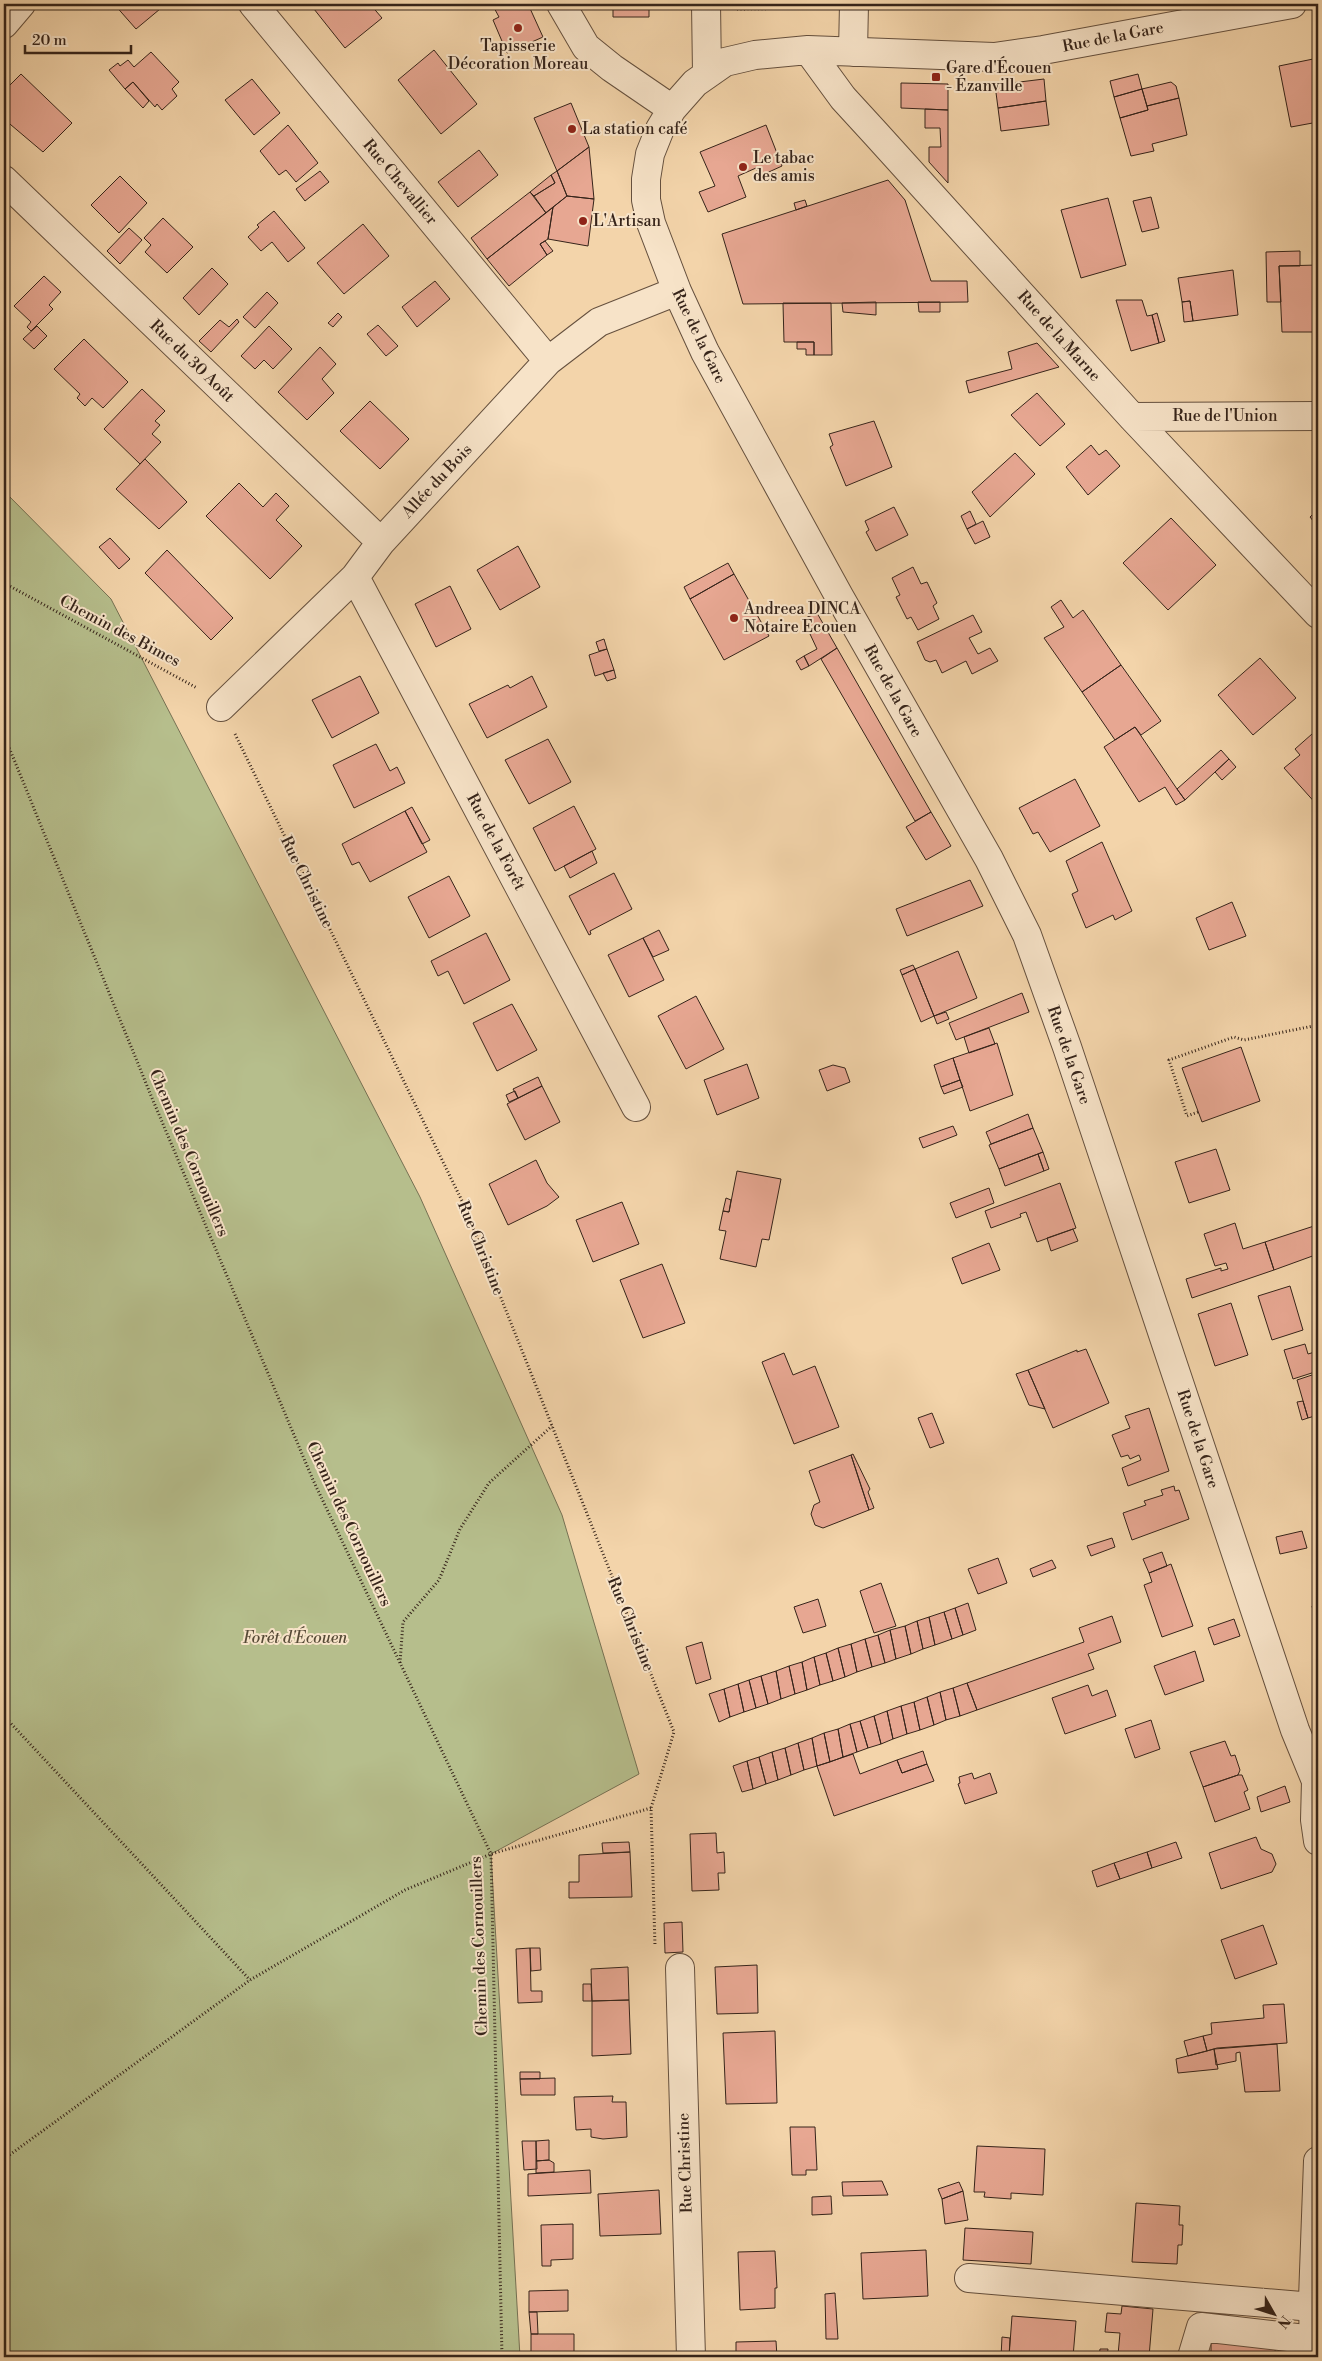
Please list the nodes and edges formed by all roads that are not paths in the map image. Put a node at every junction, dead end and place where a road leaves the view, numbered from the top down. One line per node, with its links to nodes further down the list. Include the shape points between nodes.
1 (21, 4): 7 (street)
2 (252, 4): 14 (street, Rue Chevallier)
3 (561, 4): 11 (street, via 586,47)
4 (706, 4): 10 (street)
5 (1292, 4): 9 (street, Rue de la Gare, via 994,57)
6 (842, 6): 9 (street)
7 (4, 24)
8 (808, 50): 9 (street, Rue de la Gare); 10 (street, Rue de la Gare, via 755,55 725,62); 16 (street, Rue de la Marne, via 843,98)
9 (853, 52)
10 (707, 73): 11 (street, Rue de la Gare)
11 (672, 109): 13 (street, Rue de la Gare, via 650,154 646,200 651,223)
12 (4, 180): 17 (street, Rue du 30 Août)
13 (677, 291): 14 (street, Allée du Bois, via 598,322); 22 (street, Rue de la Gare, via 705,352 989,859 1026,935 1067,1047 1292,1721)
14 (548, 361): 17 (street, Allée du Bois)
15 (1318, 416): 16 (street, Rue de l'Union)
16 (1132, 417): 19 (street, Rue de la Marne)
17 (381, 542): 18 (street, Allée du Bois)
18 (355, 577): 20 (street, Allée du Bois); 21 (street, Rue de la Forêt)
19 (1318, 614)
20 (221, 706)
21 (636, 1106)
22 (1317, 1781): 23 (street, Rue de la Gare, via 1315,1820)
23 (1318, 1841)
24 (680, 1968): 29 (street, Rue Christine)
25 (1318, 2161): 27 (street)
26 (969, 2278): 27 (street)
27 (1313, 2307): 28 (street)
28 (1314, 2348): 30 (street, via 1201,2327)
29 (691, 2357)
30 (1192, 2357)

